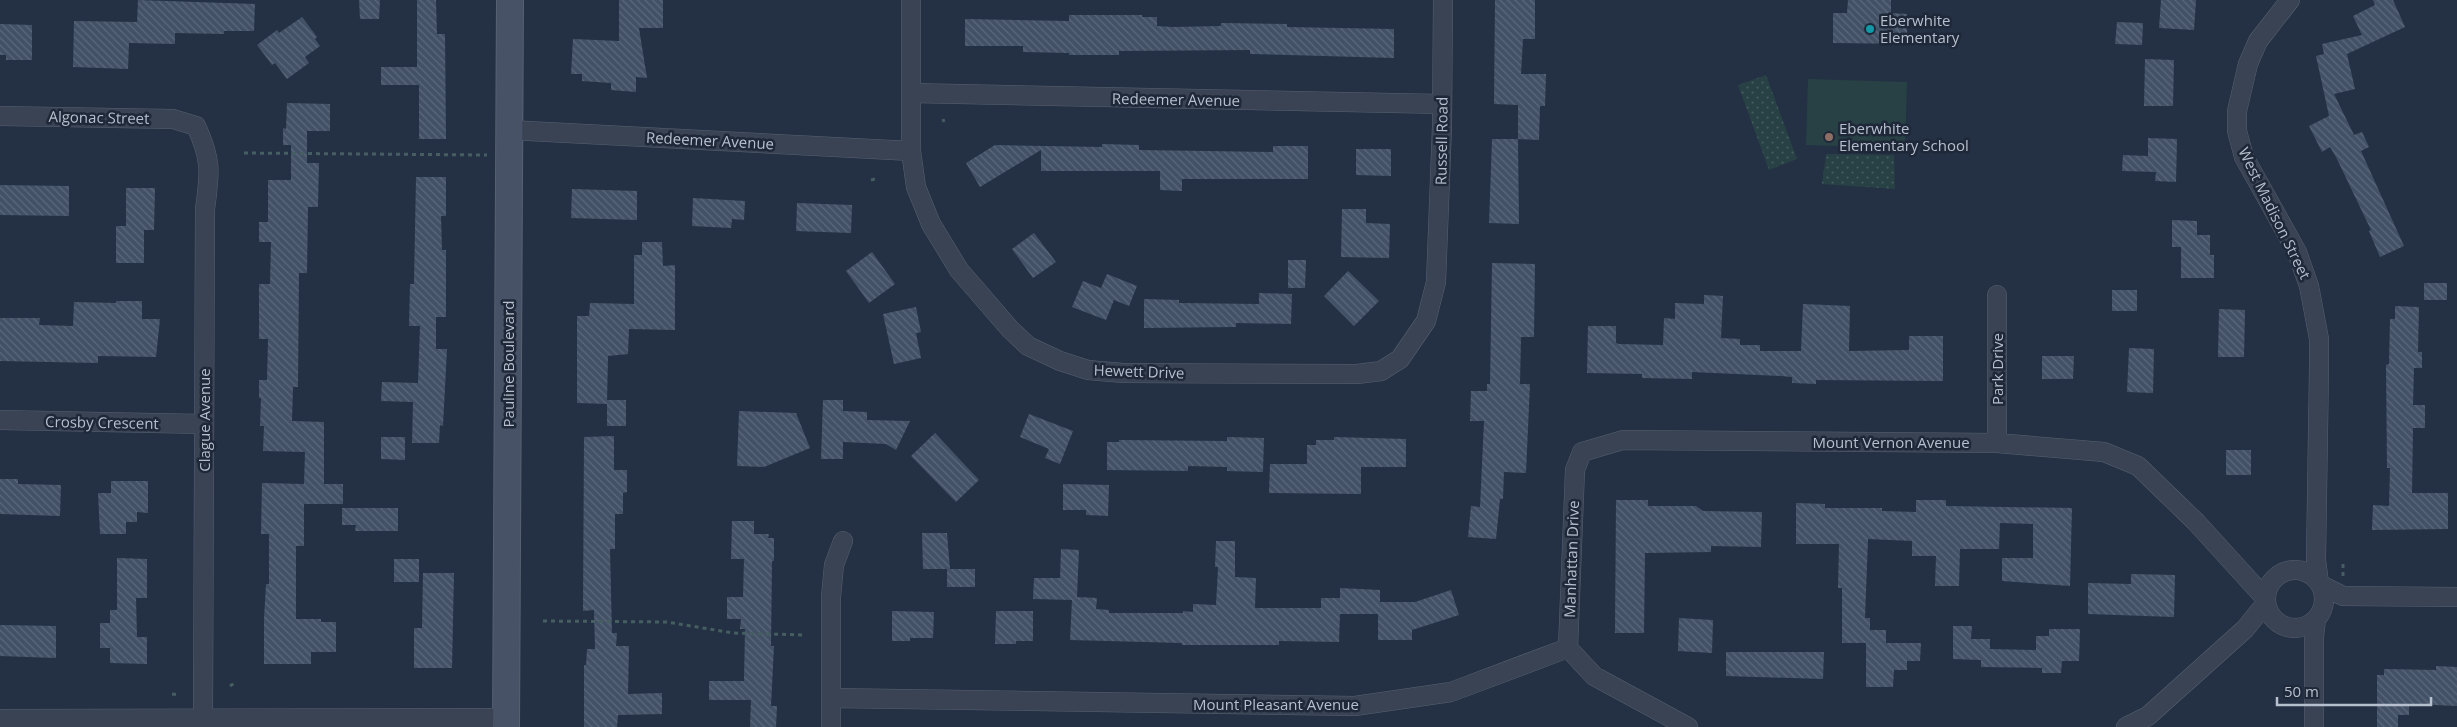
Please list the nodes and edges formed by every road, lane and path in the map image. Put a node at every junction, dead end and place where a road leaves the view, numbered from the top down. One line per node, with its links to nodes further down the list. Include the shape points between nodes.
1 (510, 0): 9 (street, Pauline Boulevard)
2 (911, 0): 5 (street, Hewett Drive)
3 (1443, 0): 6 (street, Russell Road)
4 (2290, 0): 21 (street, West Madison Street, via 2258,41 2248,64 2237,131 2244,157 2297,252 2309,286 2319,339)
5 (911, 94): 6 (street, Redeemer Avenue); 10 (street, Hewett Drive)
6 (1442, 104): 13 (street, Russell Road)
7 (0, 116): 8 (street, Algonac Street, via 173,119)
8 (196, 126): 16 (street, Clague Avenue, via 208,151 209,178 205,209)
9 (509, 130): 10 (street, Redeemer Avenue); 40 (street, Pauline Boulevard)
10 (911, 151): 13 (street, Hewett Drive, via 919,196 931,224 959,270 1028,346 1088,370 1356,374 1381,371 1400,359 1426,321)
11 (244, 152): 12 (path)
12 (490, 155)
13 (1436, 282)
14 (1997, 295): 17 (street, Park Drive)
15 (0, 420): 16 (street, Crosby Crescent)
16 (204, 424): 38 (street, Clague Avenue)
17 (1997, 443): 18 (street, Mount Vernon Avenue, via 1624,440 1582,452); 24 (street, Mount Vernon Avenue, via 2104,452 2138,466)
18 (1575, 470): 32 (street, Manhattan Drive)
19 (843, 541): 37 (street, via 834,565 831,597)
20 (2343, 564): 23 (path)
21 (2308, 565): 22 (street, West Madison Street); 24 (street, via 2287,571)
22 (2320, 584): 23 (street); 26 (street, via 2324,595)
23 (2343, 587): 25 (street); 26 (street)
24 (2268, 595): 28 (street, via 2271,616); 29 (street)
25 (2457, 597)
26 (2319, 614): 30 (street, via 2305,627)
27 (543, 621): 31 (path, via 667,622 733,633)
28 (2276, 621): 29 (street); 30 (street)
29 (2245, 629): 43 (street, via 2148,716)
30 (2306, 633): 44 (street)
31 (806, 635)
32 (1568, 648): 37 (street, Mount Pleasant Avenue, via 1451,692 1355,706); 42 (street, via 1594,676)
33 (236, 682): 34 (path)
34 (230, 686)
35 (172, 694): 36 (path)
36 (180, 695)
37 (831, 698): 41 (street)
38 (203, 718): 39 (street); 40 (street)
39 (0, 719)
40 (506, 722)
41 (831, 727)
42 (1688, 727)
43 (2126, 727)
44 (2314, 727)

